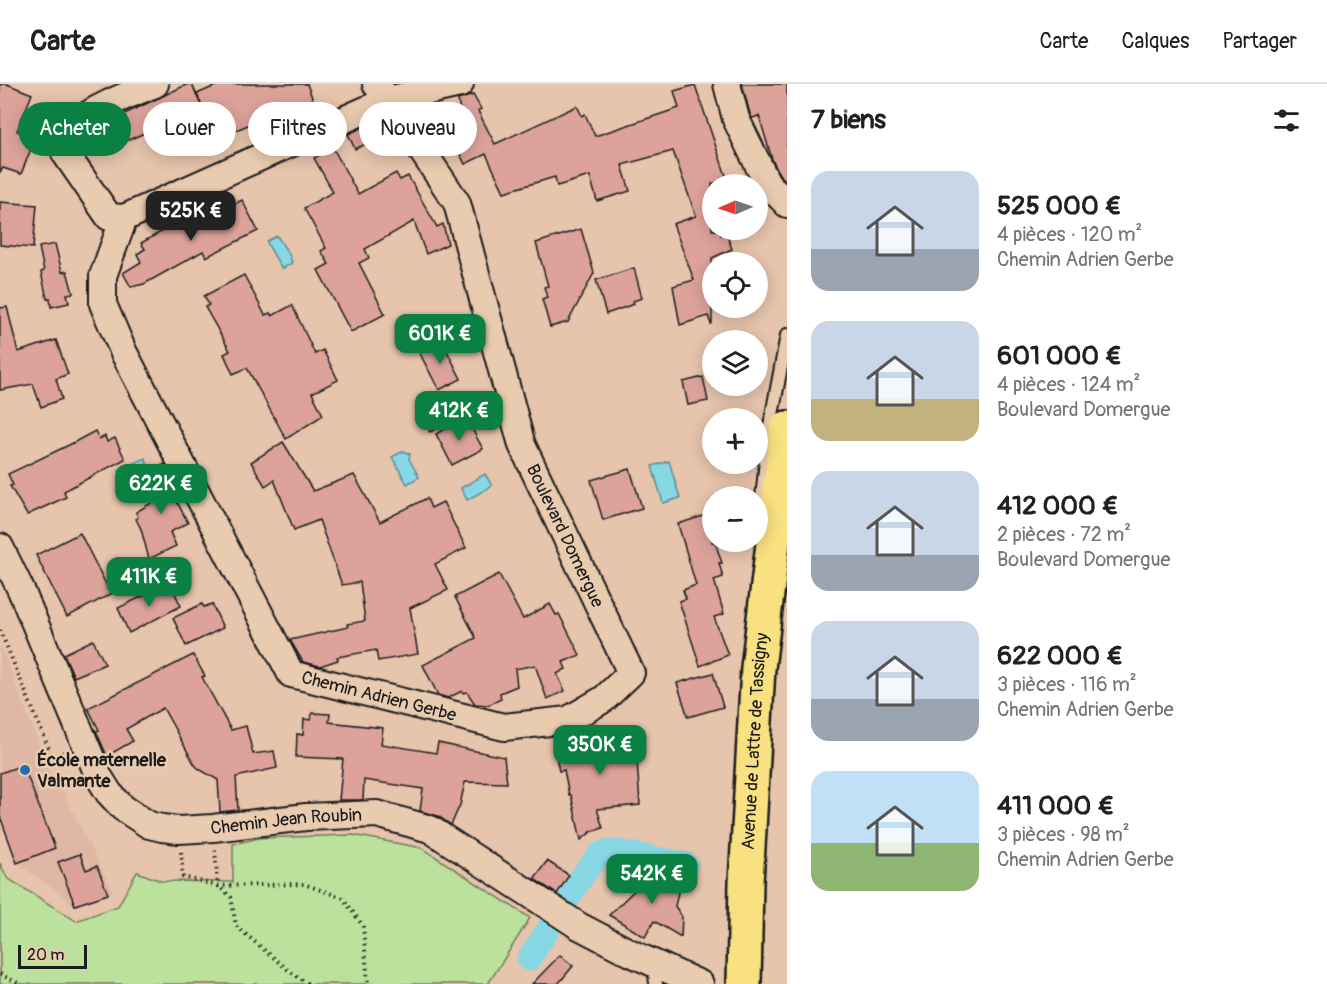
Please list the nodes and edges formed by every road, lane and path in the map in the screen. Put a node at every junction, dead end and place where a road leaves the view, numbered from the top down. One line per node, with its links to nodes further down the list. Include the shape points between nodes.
1 (155, 84): 6 (street, via 112,102 77,123 65,140 65,153 109,217)
2 (460, 84): 4 (street)
3 (727, 84): 5 (street, via 736,119 767,183)
4 (382, 92): 6 (street); 13 (street, Boulevard Domergue, via 457,203 522,445)
5 (787, 204)
6 (124, 218): 13 (street, Chemin Adrien Gerbe, via 104,276 103,304 123,351 291,674 504,727 568,720 604,699)
7 (787, 335): 9 (lane)
8 (787, 428): 11 (main road, Avenue de Lattre de Tassigny)
9 (763, 486)
10 (0, 547): 16 (street, Chemin Jean Roubin, via 109,794 149,825)
11 (777, 597): 20 (main road, Avenue de Lattre de Tassigny, via 757,680)
12 (0, 630): 14 (path)
13 (631, 673)
14 (52, 756)
15 (213, 828): 16 (street, Chemin Jean Roubin); 17 (path); 19 (street, Chemin Jean Roubin, via 306,817 377,814 430,829)
16 (179, 830): 17 (path, via 183,877)
17 (219, 886): 22 (path, via 231,897 236,926); 23 (path, via 304,884 343,898 363,926)
18 (0, 974): 21 (path)
19 (655, 974): 24 (street, Chemin Jean Roubin)
20 (744, 974)
21 (20, 984)
22 (308, 984)
23 (368, 984)
24 (700, 984)

